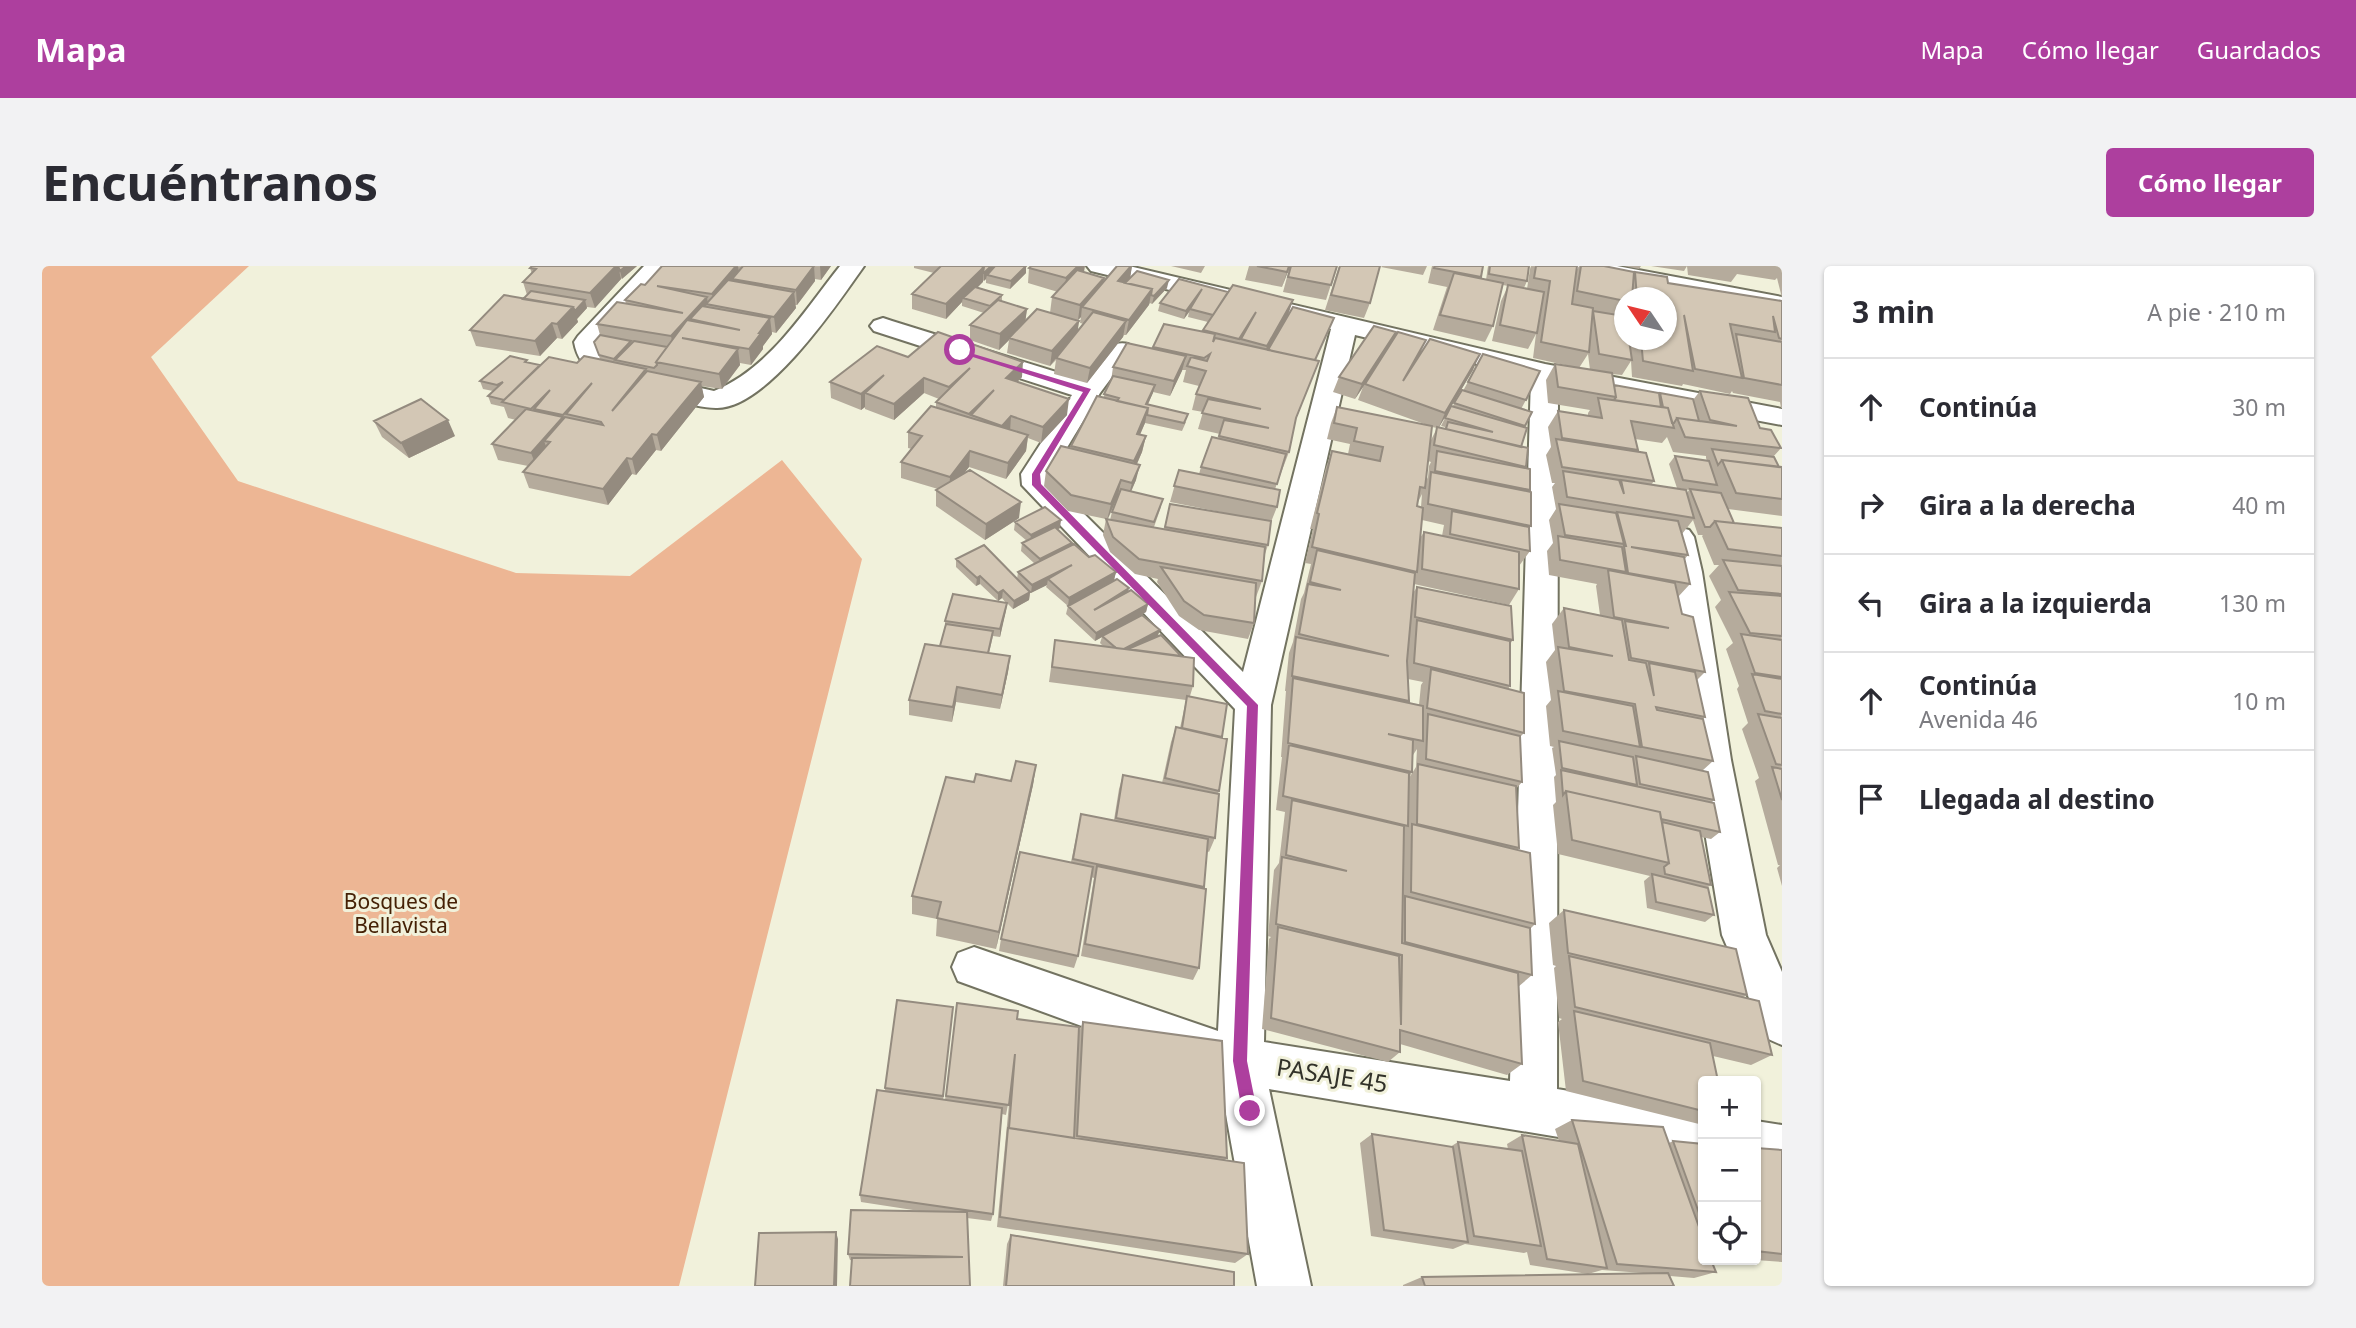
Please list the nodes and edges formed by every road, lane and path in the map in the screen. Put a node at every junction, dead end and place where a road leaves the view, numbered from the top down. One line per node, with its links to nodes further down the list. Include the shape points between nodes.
1 (657, 266): 2 (street, via 587,342 590,357 598,366 620,375 717,400 747,387 774,364)
2 (852, 266)
3 (1100, 266): 6 (street)
4 (1578, 266): 5 (street)
5 (1782, 304)
6 (1345, 323): 9 (street); 13 (street)
7 (883, 326): 10 (street)
8 (1119, 350): 10 (street)
9 (1545, 372): 11 (street); 17 (street)
10 (1088, 391): 13 (street, via 1036,474 1037,485)
11 (1773, 424)
12 (1678, 537): 15 (street, via 1744,935)
13 (1253, 705): 16 (street)
14 (974, 967): 16 (street, PASAJE 45)
15 (1782, 1023)
16 (1240, 1061): 17 (street, PASAJE 45); 21 (street)
17 (1533, 1109): 18 (street, PASAJE 45)
18 (1698, 1136)
19 (1761, 1146): 20 (street)
20 (1782, 1150)
21 (1284, 1286)

